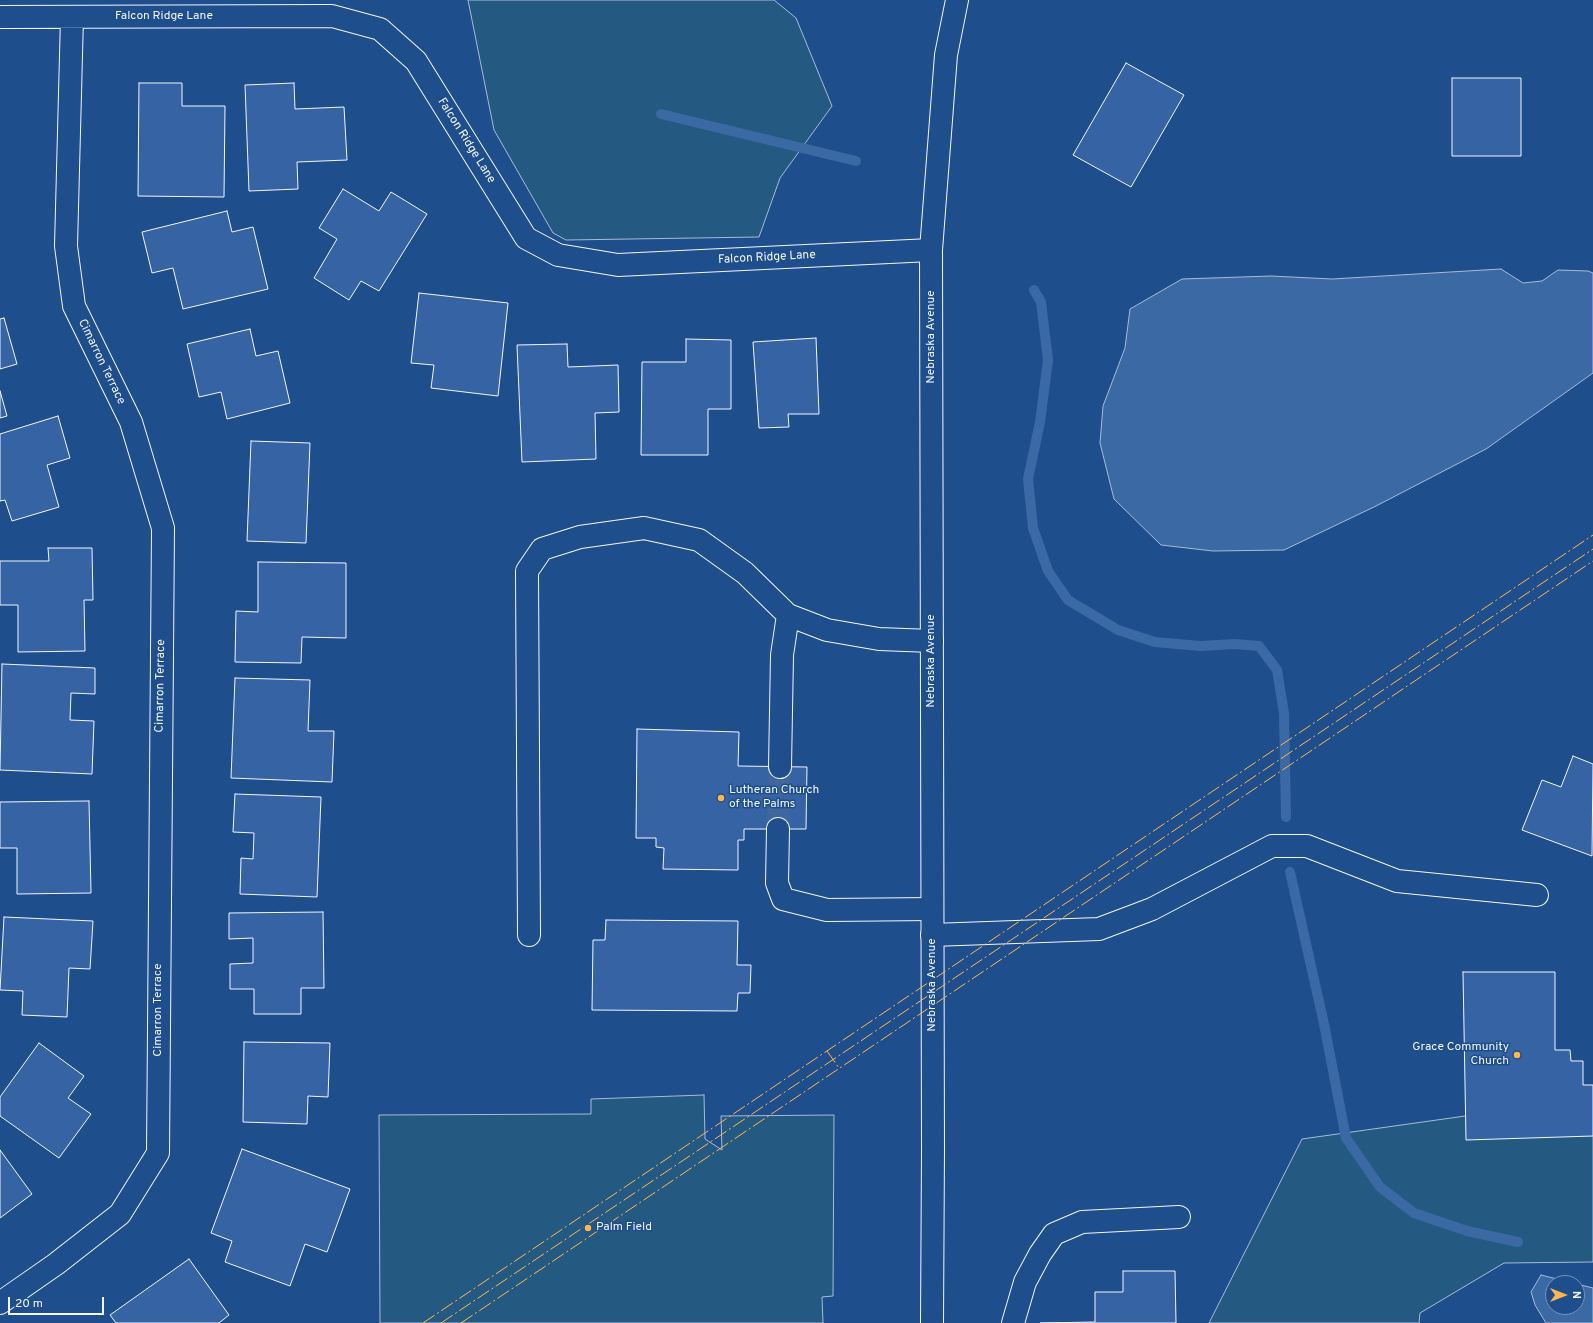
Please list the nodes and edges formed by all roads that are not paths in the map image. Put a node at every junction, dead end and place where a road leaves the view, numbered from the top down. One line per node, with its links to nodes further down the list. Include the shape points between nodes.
1 (957, 0): 4 (street, Nebraska Avenue, via 946,55)
2 (0, 17): 3 (street, Falcon Ridge Lane)
3 (72, 17): 4 (street, Falcon Ridge Lane, via 332,16 380,29 416,61 526,238 558,256 618,265); 14 (street, Cimarron Terrace, via 66,246 74,306 130,422 163,528 158,1153 120,1214 56,1264)
4 (931, 250): 6 (street, Nebraska Avenue)
5 (788, 615): 6 (street, via 827,630 879,639); 7 (street, via 782,655); 12 (street, via 745,572 699,540 644,528 580,537 542,549 527,571)
6 (932, 641): 10 (street, Nebraska Avenue)
7 (780, 767)
8 (778, 829): 10 (street, via 777,883 783,899 827,910)
9 (1537, 895): 11 (street, via 1397,881 1307,846 1272,846 1152,910 1099,929)
10 (932, 908): 11 (street, Nebraska Avenue)
11 (932, 934): 15 (street, Nebraska Avenue)
12 (529, 935)
13 (1179, 1217): 16 (street, via 1082,1222 1054,1234 1025,1282)
14 (0, 1303)
15 (932, 1323)
16 (1012, 1323)

